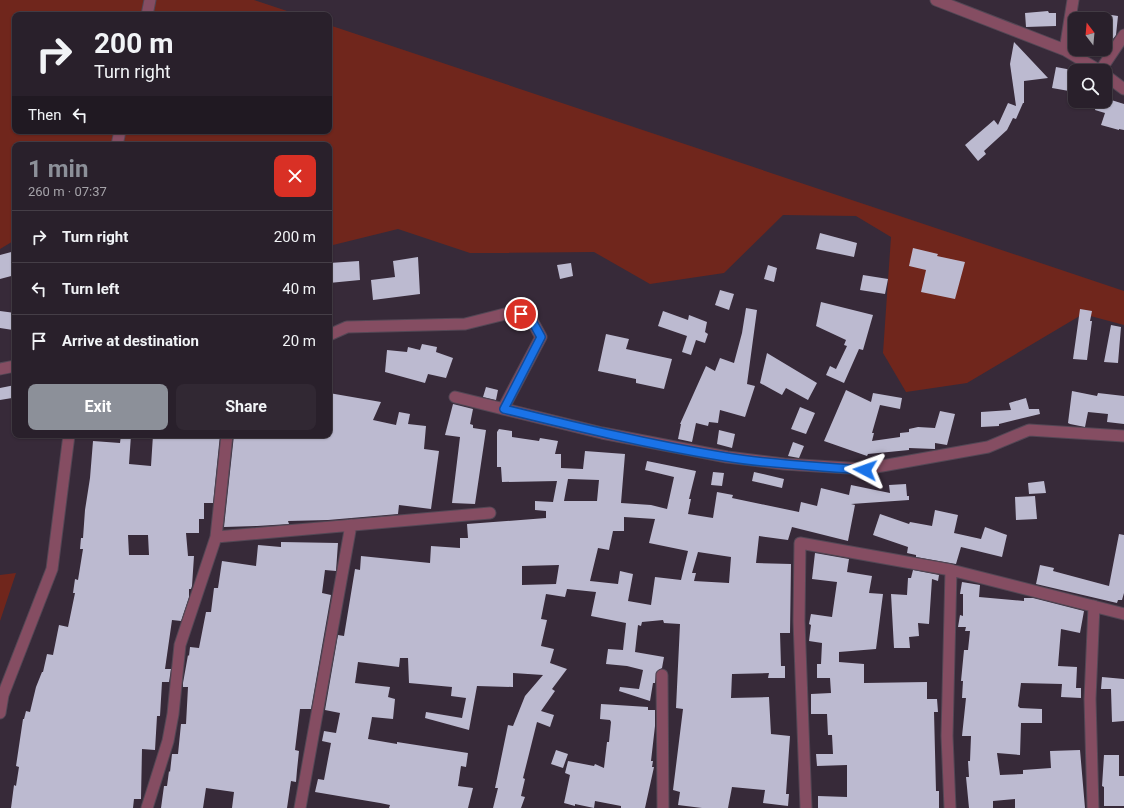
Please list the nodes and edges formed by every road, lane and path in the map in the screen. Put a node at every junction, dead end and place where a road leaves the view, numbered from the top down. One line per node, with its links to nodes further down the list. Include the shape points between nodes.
1 (150, 0): 4 (street)
2 (936, 0): 6 (street)
3 (1073, 0): 6 (street)
4 (147, 12)
5 (1124, 35): 8 (street)
6 (1065, 50): 7 (street)
7 (1088, 64)
8 (1105, 64)
9 (1112, 80): 10 (street)
10 (1124, 89)
11 (332, 334): 15 (street, via 347,327 465,324 512,312 530,317 541,337)
12 (12, 367): 13 (street)
13 (0, 369)
14 (455, 397): 15 (street)
15 (504, 409): 16 (street, via 602,433 726,457 865,470 988,447 1029,430)
16 (1124, 436)
17 (69, 438): 26 (street, via 52,569 3,695)
18 (227, 438): 21 (street)
19 (490, 513): 20 (street)
20 (351, 525): 21 (street); 28 (street)
21 (216, 537): 27 (street, via 180,645 169,734)
22 (951, 570): 23 (street); 30 (street, via 800,543); 31 (street, via 947,736)
23 (1094, 606): 24 (street); 32 (street, via 1090,699)
24 (1124, 614)
25 (662, 675): 29 (street)
26 (0, 713)
27 (147, 808)
28 (300, 808)
29 (663, 808)
30 (806, 808)
31 (950, 808)
32 (1093, 808)

